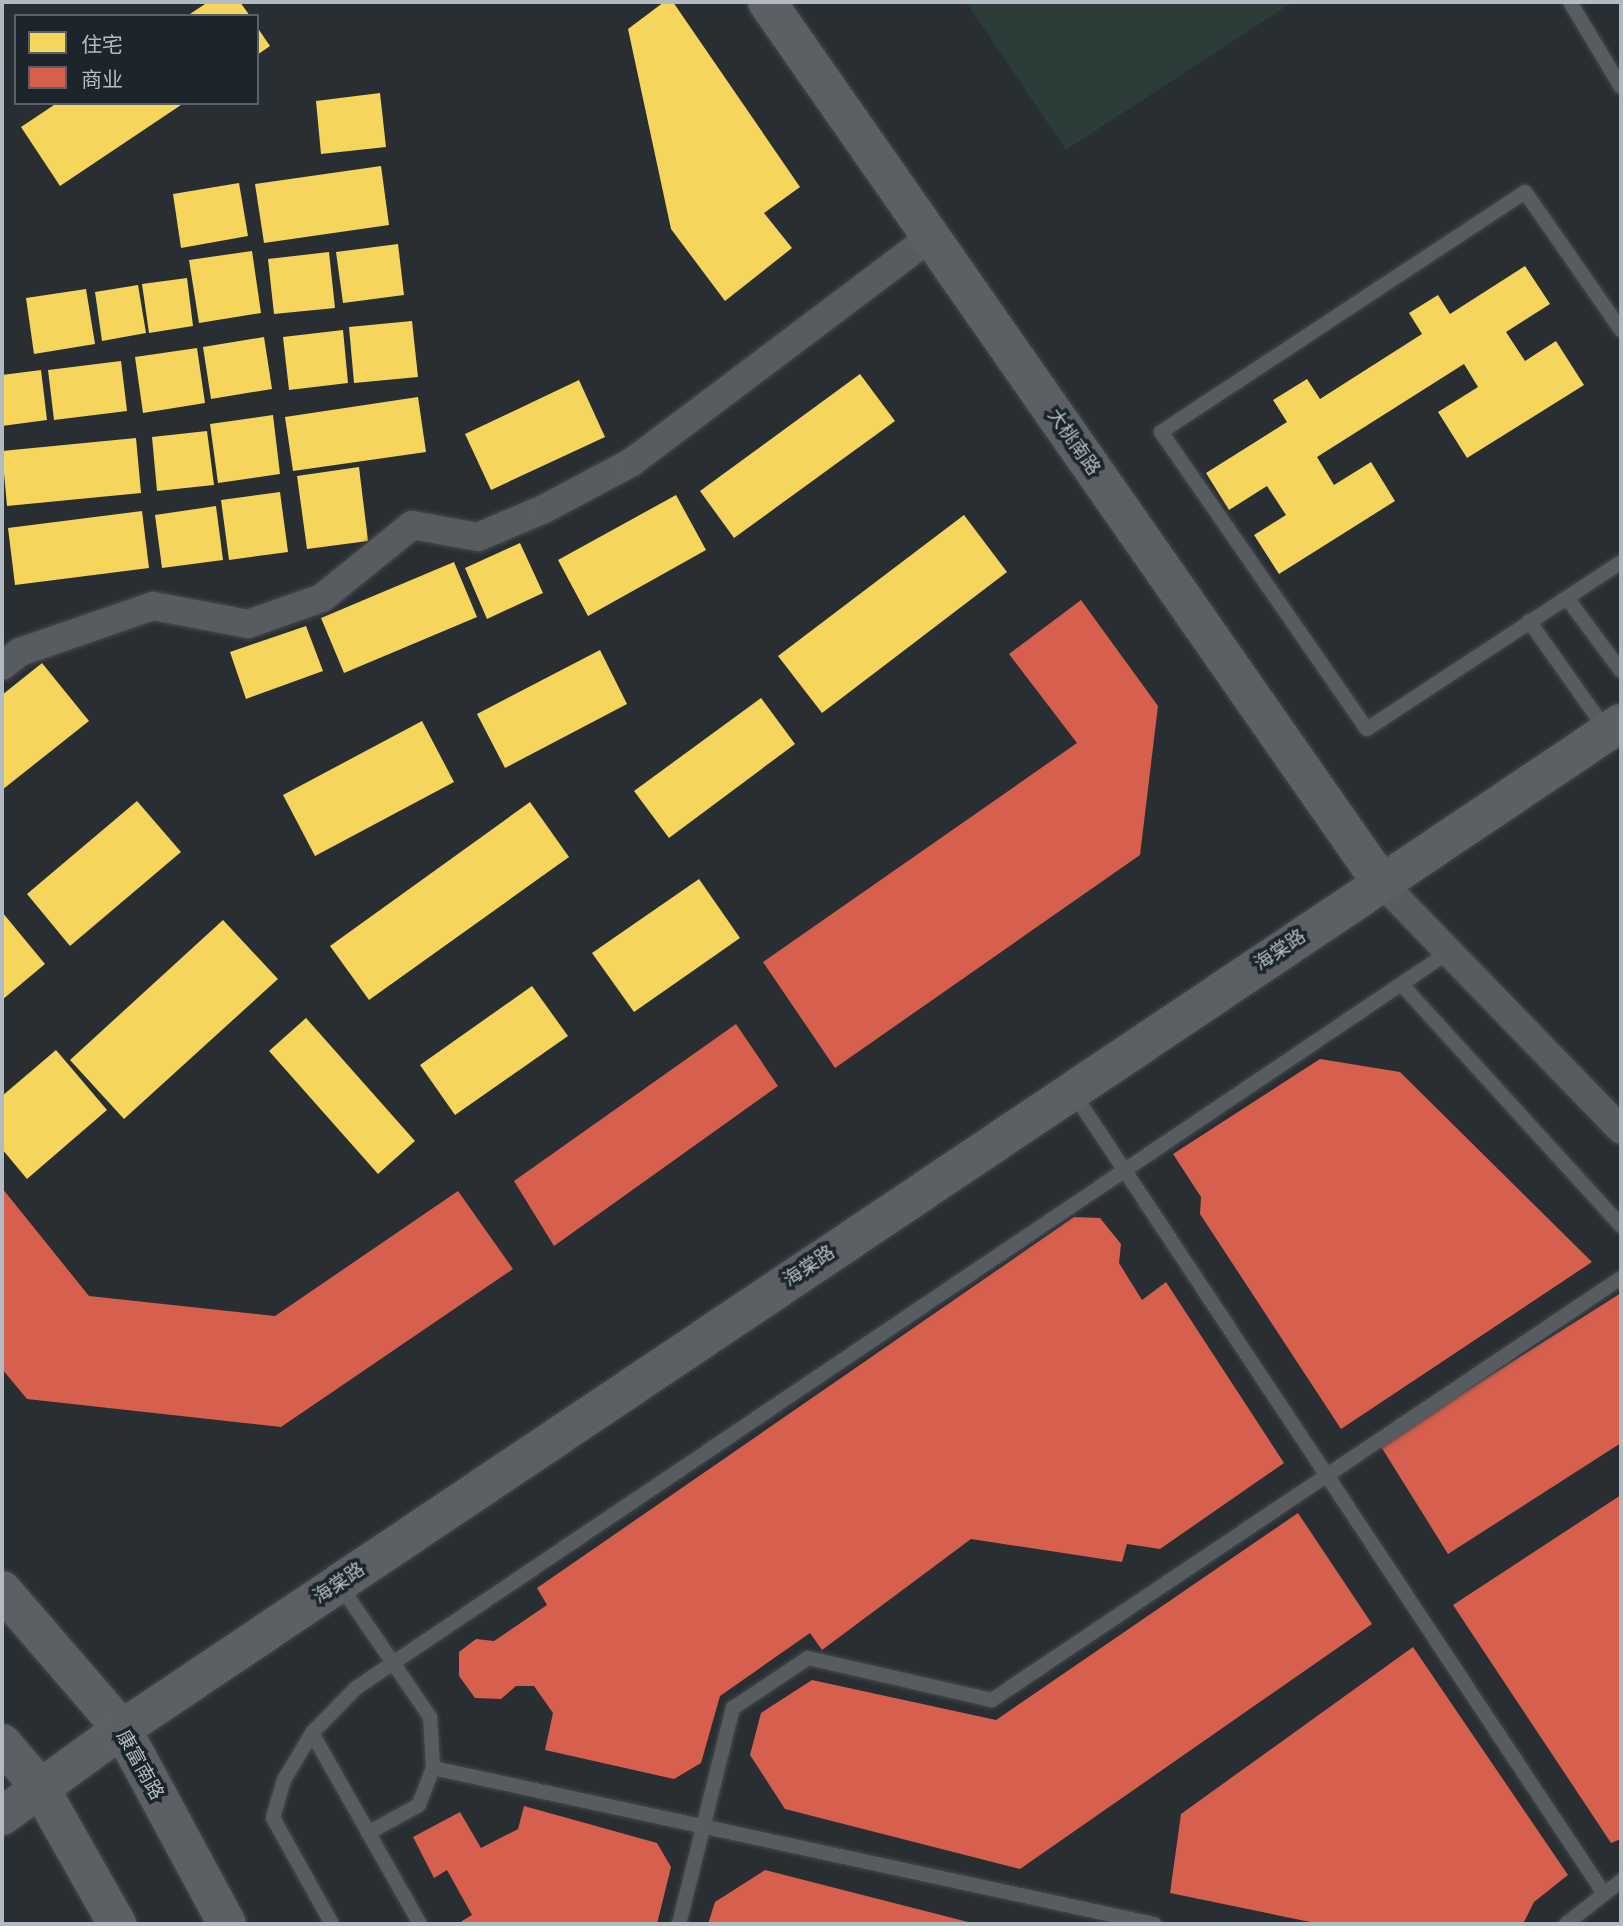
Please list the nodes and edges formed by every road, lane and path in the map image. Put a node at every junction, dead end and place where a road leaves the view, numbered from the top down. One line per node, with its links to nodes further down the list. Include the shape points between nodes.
1 (767, 2): 4 (street, 大桃南路)
2 (1570, 2): 3 (lane)
3 (1621, 87)
4 (931, 237): 9 (street, via 632,462 544,509 478,537 412,525 322,598 248,624 153,607 20,652); 12 (street, 大桃南路)
5 (1621, 330): 8 (lane, via 1525,192 1161,432 1367,729)
6 (1621, 562): 7 (lane)
7 (1567, 598): 8 (lane); 10 (lane)
8 (1529, 621): 11 (lane)
9 (2, 666)
10 (1621, 671)
11 (1615, 728): 12 (street, 海棠路)
12 (1381, 882): 13 (street); 15 (street, 海棠路)
13 (1448, 953): 14 (lane); 16 (street)
14 (1402, 985): 17 (lane); 18 (lane)
15 (1071, 1090): 17 (lane); 21 (street, 海棠路)
16 (1621, 1130)
17 (1126, 1172): 20 (lane); 23 (lane)
18 (1621, 1226)
19 (1621, 1278): 20 (lane)
20 (1327, 1475): 30 (lane, via 992,1700 808,1658 733,1707); 33 (lane)
21 (338, 1583): 23 (lane); 24 (street, 海棠路)
22 (2, 1590): 24 (street, 康富南路)
23 (393, 1663): 25 (lane, via 356,1688); 27 (lane, via 430,1717)
24 (122, 1728): 28 (street, 海棠路); 35 (street, 康富南路)
25 (312, 1733): 31 (lane); 36 (lane, via 284,1780 273,1818)
26 (2, 1743): 28 (street)
27 (433, 1768): 30 (lane); 31 (lane, via 419,1805)
28 (39, 1786): 29 (street, 海棠路); 34 (street)
29 (2, 1816)
30 (703, 1827): 38 (lane); 39 (lane)
31 (368, 1833): 37 (lane)
32 (1621, 1881): 33 (lane)
33 (1603, 1892): 40 (lane)
34 (117, 1924)
35 (228, 1924)
36 (332, 1924)
37 (420, 1924)
38 (679, 1924)
39 (1154, 1924)
40 (1566, 1924)

